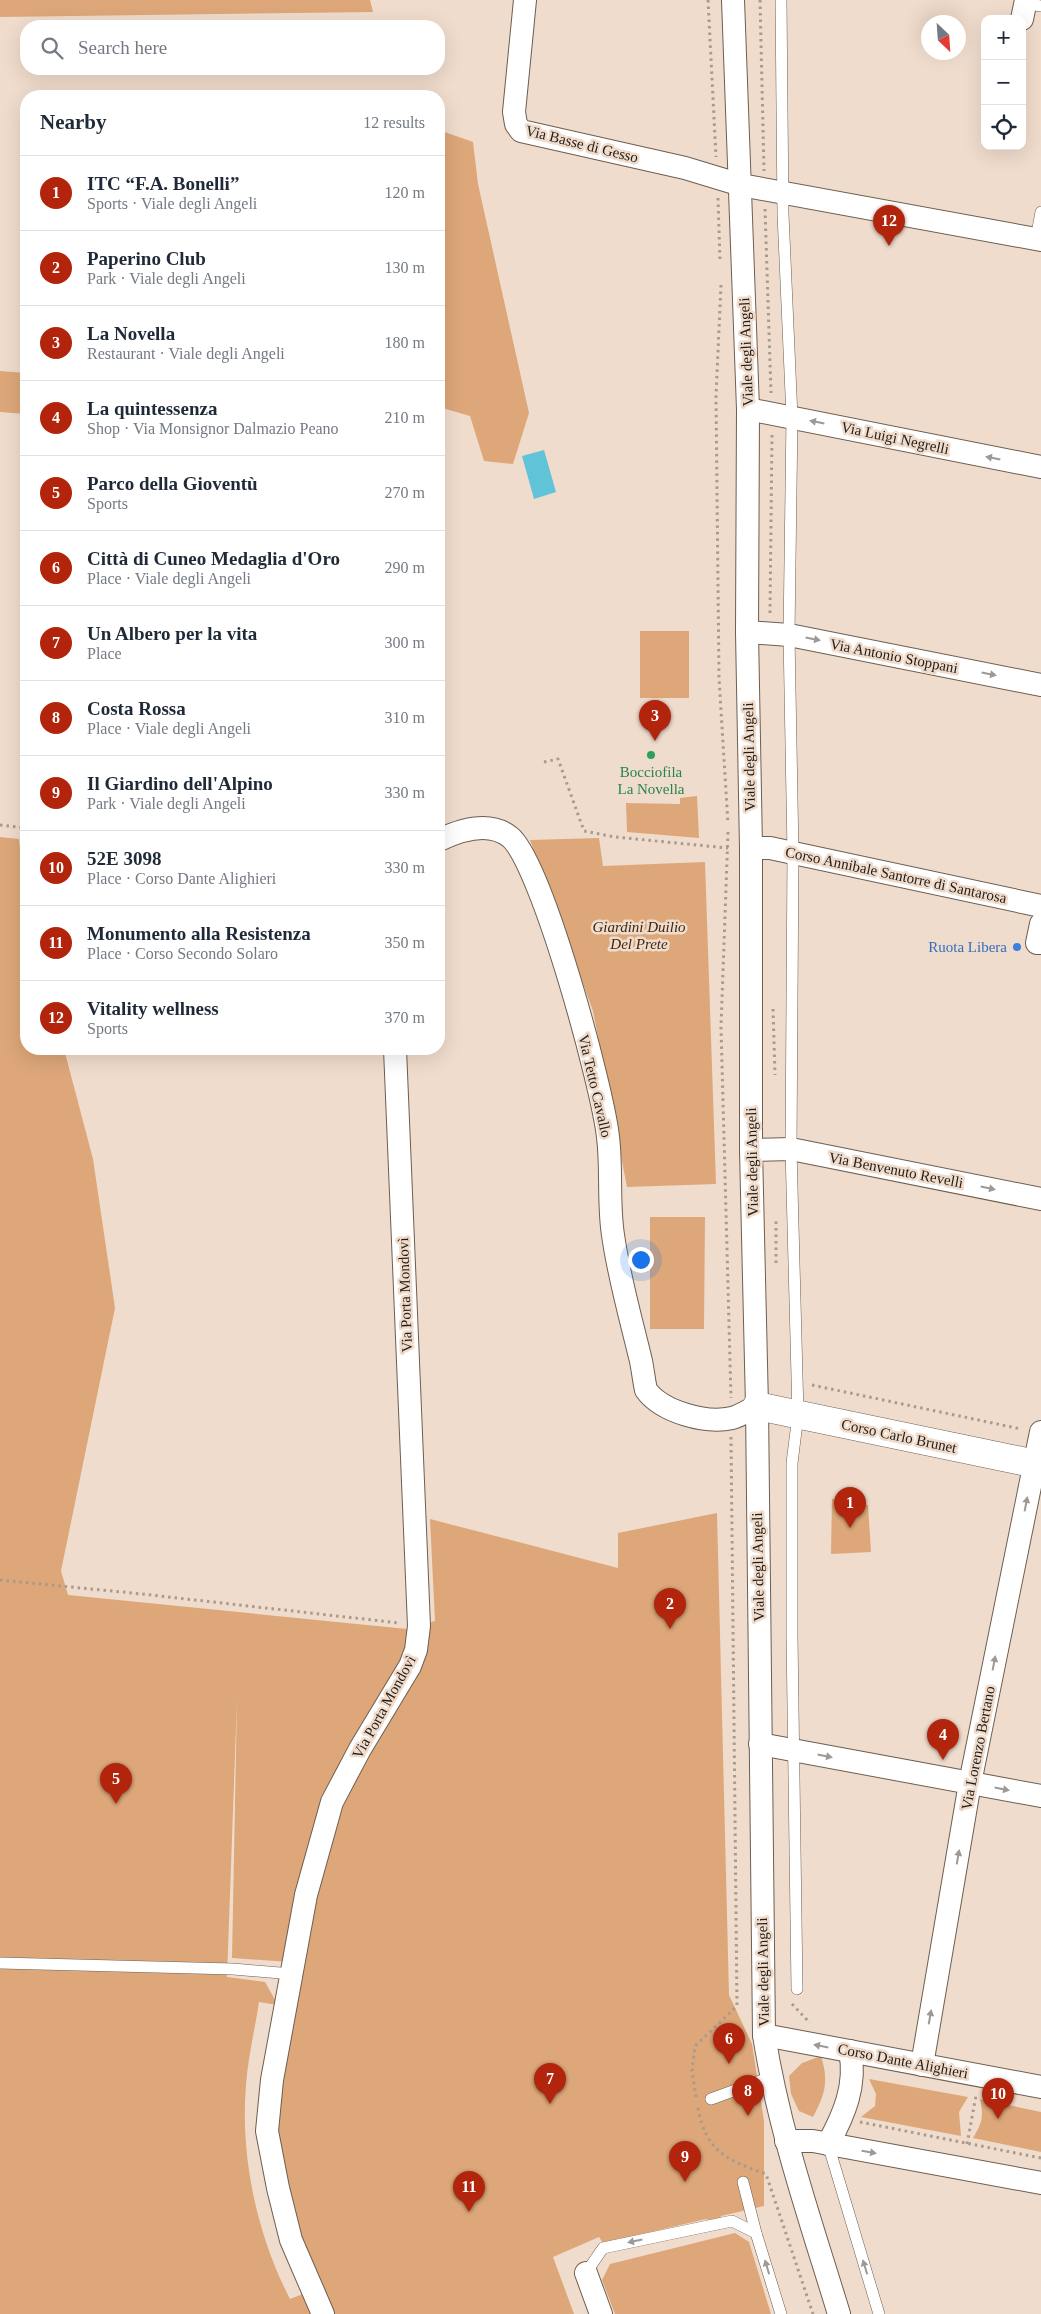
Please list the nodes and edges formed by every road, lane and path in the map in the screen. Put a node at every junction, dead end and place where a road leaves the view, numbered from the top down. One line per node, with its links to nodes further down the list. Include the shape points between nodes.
1 (525, 0): 5 (street, Via Basse di Gesso, via 514,112 520,131 685,168)
2 (708, 0): 5 (path)
3 (733, 0): 6 (street, Viale degli Angeli)
4 (781, 0): 7 (lane)
5 (717, 179): 6 (street, Via Basse di Gesso); 10 (path)
6 (741, 185): 7 (street, Via Basse di Gesso); 12 (street, Viale degli Angeli)
7 (783, 192): 9 (street, Via Basse di Gesso); 13 (lane)
8 (1041, 212): 9 (lane)
9 (1039, 239)
10 (721, 268)
11 (722, 276): 22 (path, via 716,396 719,678)
12 (748, 409): 13 (street, Via Luigi Negrelli); 15 (street, Viale degli Angeli)
13 (792, 417): 14 (street, Via Luigi Negrelli, one-way to 13); 16 (lane)
14 (1041, 467)
15 (747, 632): 16 (street, Via Antonio Stoppani); 23 (street, Viale degli Angeli)
16 (789, 635): 17 (street, Via Antonio Stoppani, one-way to 17); 24 (lane)
17 (1041, 684)
18 (544, 762): 22 (path, via 558,759 584,830 615,837)
19 (0, 825): 20 (path)
20 (20, 827)
21 (445, 834): 36 (street, Via Tetto Cavallo, via 469,829 501,830 520,847 530,867 572,992 603,1111 608,1137 613,1234 646,1390 660,1404 682,1414)
22 (728, 848): 32 (path, via 720,1027)
23 (751, 848): 24 (street, Corso Annibale Santorre di Santarosa); 30 (street, Viale degli Angeli)
24 (793, 853): 25 (street, Corso Annibale Santorre di Santarosa); 29 (lane)
25 (1041, 906)
26 (1041, 924): 27 (street, via 1037,942)
27 (1041, 943)
28 (395, 1055): 40 (street, Via Porta Mondovì)
29 (791, 1149): 30 (street, Via Benvenuto Revelli); 31 (street, Via Benvenuto Revelli, one-way to 31); 33 (lane)
30 (751, 1150): 34 (street, Viale degli Angeli)
31 (1041, 1199)
32 (731, 1377)
33 (796, 1382): 35 (lane); 37 (path)
34 (757, 1406): 35 (street, Corso Carlo Brunet); 36 (street, Via Tetto Cavallo); 41 (street, Viale degli Angeli)
35 (798, 1415): 38 (street, Corso Carlo Brunet); 42 (lane, via 792,1473)
36 (731, 1418): 67 (path, via 737,2006 695,2046 692,2071 702,2128 712,2144 735,2162 766,2174)
37 (1041, 1433): 38 (street, Via Lorenzo Bertano)
38 (1037, 1464): 43 (street, Via Lorenzo Bertano, one-way to 38)
39 (0, 1580): 40 (path)
40 (419, 1626): 46 (street, Via Porta Mondovì, via 410,1666 332,1802 306,1895)
41 (760, 1744): 42 (street); 48 (street, Viale degli Angeli)
42 (795, 1750): 43 (street, one-way to 43); 47 (lane)
43 (970, 1783): 44 (street, one-way to 44); 50 (street, Via Lorenzo Bertano, one-way to 43)
44 (1041, 1796)
45 (0, 1963): 46 (lane, via 233,1969)
46 (292, 1974): 64 (street, Via Porta Mondovì, via 272,2080 267,2132 291,2240)
47 (797, 1989)
48 (764, 2035): 49 (street, Corso Dante Alighieri, one-way to 48); 51 (street, Viale degli Angeli)
49 (850, 2052): 50 (street, Corso Dante Alighieri); 55 (street, via 853,2073)
50 (922, 2065): 52 (street, Corso Dante Alighieri)
51 (770, 2077): 54 (lane); 56 (street, Viale degli Angeli)
52 (1041, 2088)
53 (976, 2096): 58 (path)
54 (712, 2100)
55 (842, 2118): 57 (street); 58 (path)
56 (786, 2141): 57 (street); 68 (street, Viale degli Angeli)
57 (828, 2144): 61 (street, one-way to 61); 69 (lane, one-way to 57)
58 (967, 2144): 59 (path)
59 (1041, 2158)
60 (743, 2182): 62 (lane)
61 (1041, 2183)
62 (756, 2233): 63 (lane, one-way to 63, via 732,2220 603,2248); 66 (lane, one-way to 62)
63 (586, 2273): 65 (street)
64 (323, 2314)
65 (601, 2314)
66 (781, 2314)
67 (813, 2314)
68 (839, 2314)
69 (879, 2314)

